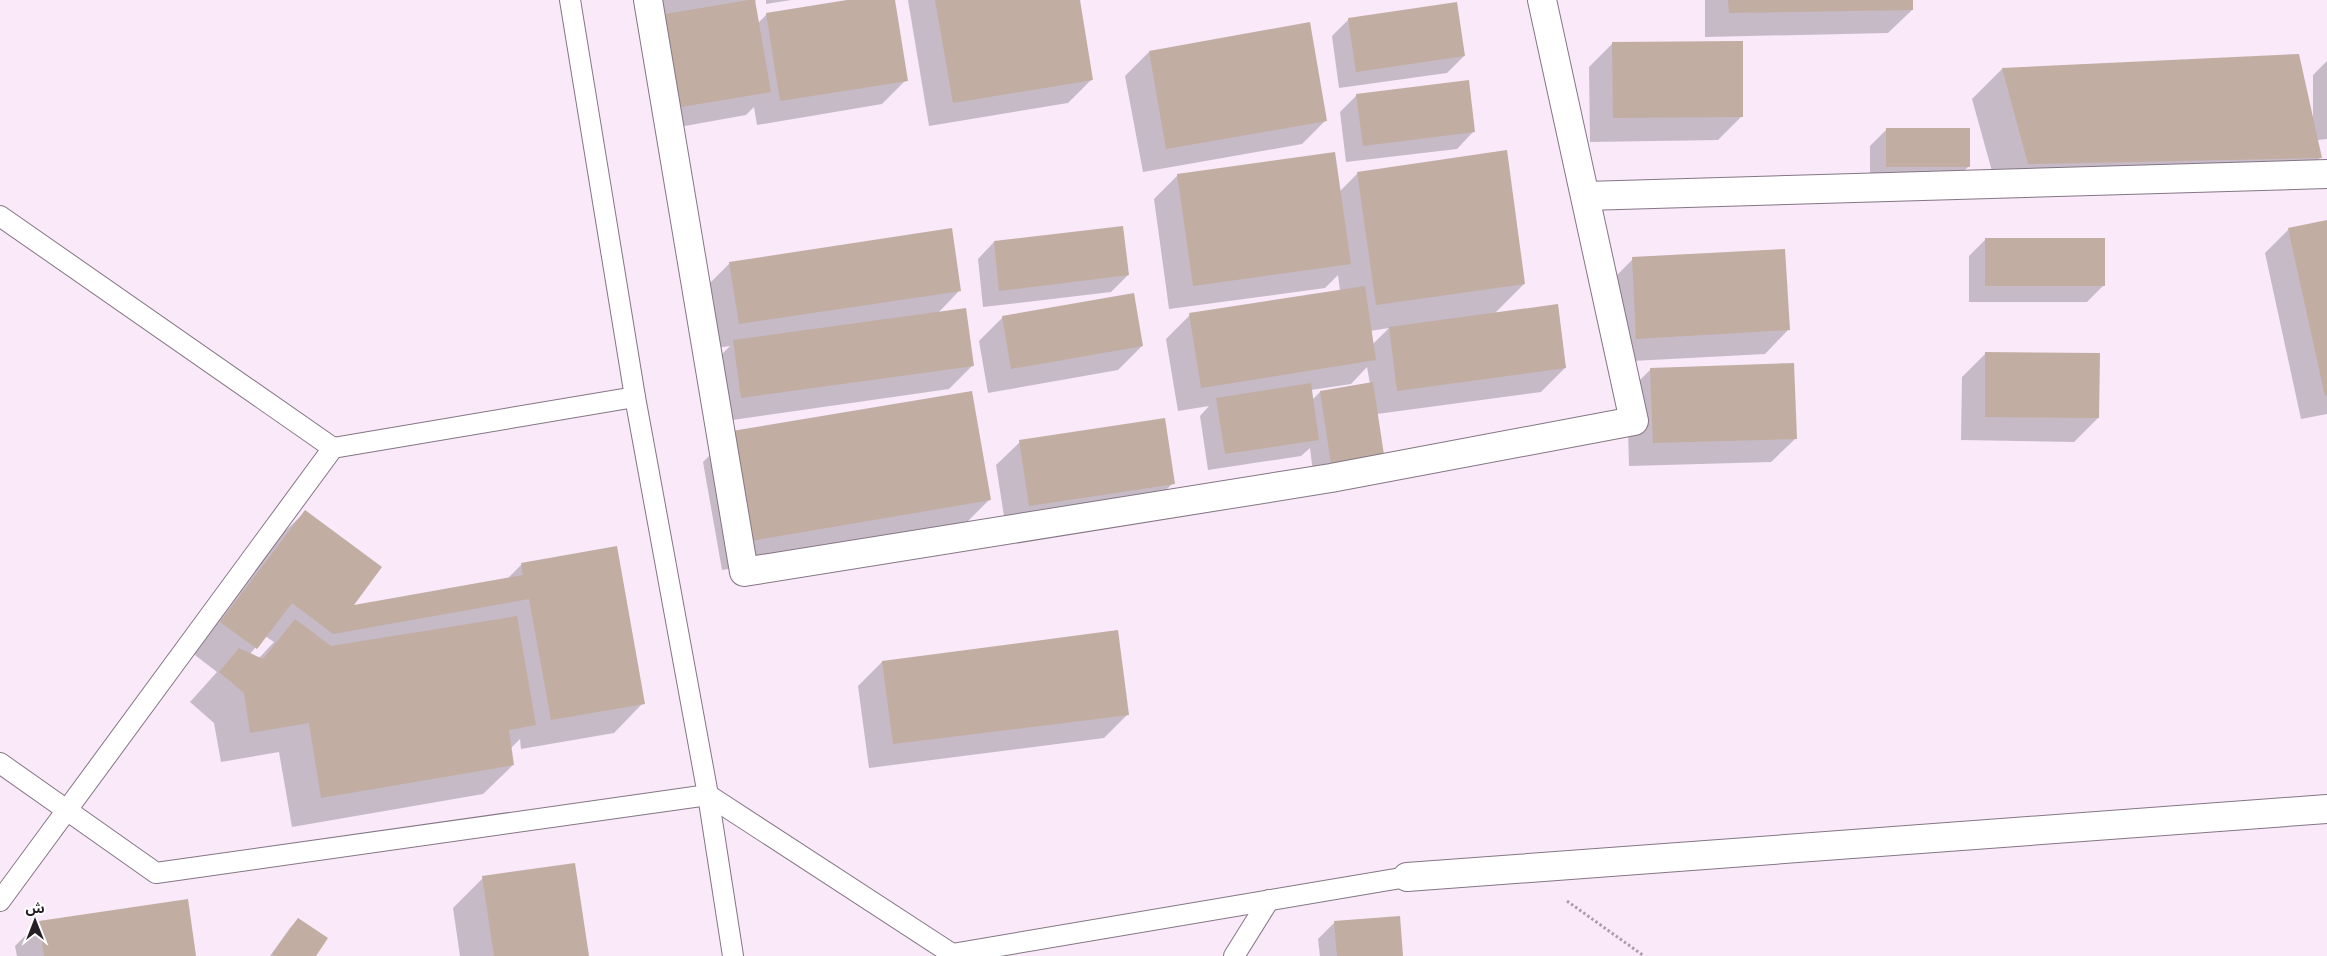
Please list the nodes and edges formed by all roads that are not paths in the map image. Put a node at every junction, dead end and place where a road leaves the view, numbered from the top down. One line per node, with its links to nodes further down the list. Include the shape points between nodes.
1 (570, 0): 7 (lane)
2 (648, 0): 5 (street, via 744,572 1331,478 1634,421)
3 (1542, 0): 5 (street)
4 (2327, 174): 5 (street)
5 (1586, 196)
6 (0, 216): 8 (lane)
7 (635, 396): 8 (lane); 10 (lane)
8 (333, 448): 11 (lane)
9 (0, 763): 11 (lane)
10 (708, 795): 11 (lane, via 156,873); 16 (lane); 17 (lane)
11 (67, 810): 15 (lane)
12 (2327, 810): 13 (street)
13 (1407, 877): 14 (lane)
14 (1269, 900): 16 (lane); 18 (lane)
15 (0, 901)
16 (951, 955)
17 (733, 956)
18 (1234, 956)

